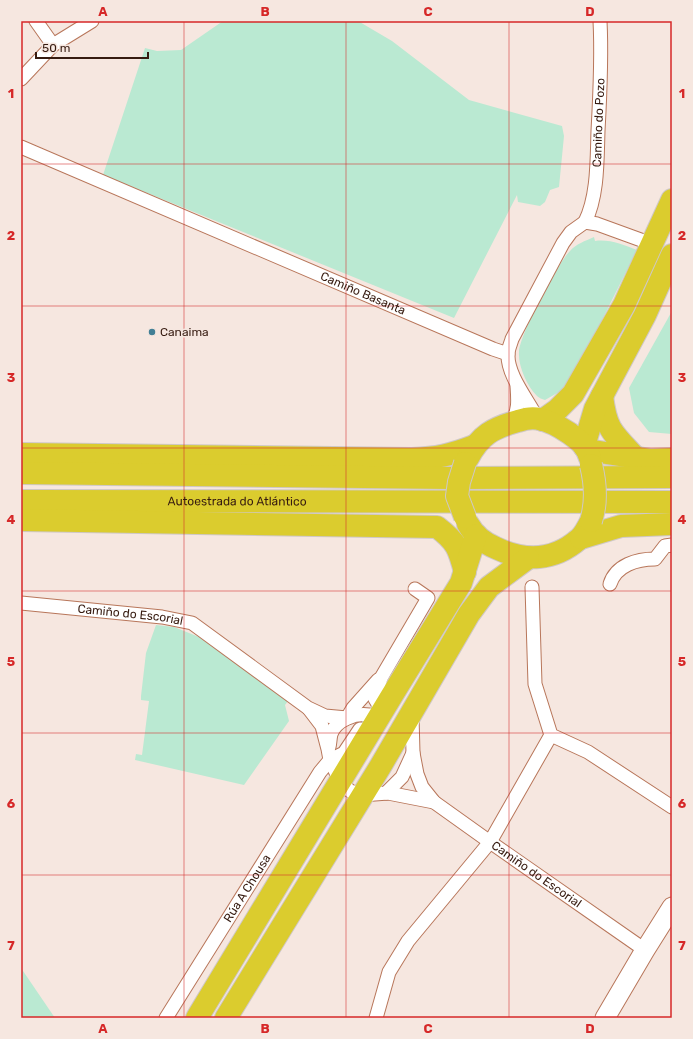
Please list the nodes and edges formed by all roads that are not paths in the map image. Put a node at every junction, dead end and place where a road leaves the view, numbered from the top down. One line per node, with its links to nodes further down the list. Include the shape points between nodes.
1 (36, 21): 4 (street)
2 (92, 21): 4 (street)
3 (600, 21): 8 (street, Camiño do Pozo, via 602,56 597,158 590,212)
4 (53, 45): 5 (street)
5 (21, 78)
6 (21, 147): 11 (street, Camiño Basanta)
7 (672, 200): 14 (highway, via 624,305 573,394 557,410)
8 (585, 222): 9 (street); 11 (street, via 571,232 563,243 512,339)
9 (641, 240)
10 (672, 255): 13 (highway, via 645,315)
11 (508, 354): 12 (street)
12 (516, 382): 14 (street); 15 (street, via 518,403)
13 (602, 396): 17 (highway, via 595,410); 18 (highway, via 609,428)
14 (540, 419): 15 (highway, via 524,419); 17 (highway, via 558,426)
15 (512, 423): 20 (highway, via 485,434)
16 (21, 454): 20 (highway, via 436,458 454,454)
17 (588, 454): 18 (highway); 29 (highway, bridge, via 596,483 595,508)
18 (635, 457): 19 (highway, via 651,460)
19 (672, 459)
20 (464, 462): 21 (highway, Autoestrada do Atlántico); 22 (highway, Autoestrada do Atlántico); 26 (highway, bridge, via 457,496)
21 (21, 473)
22 (672, 477)
23 (21, 501): 26 (highway, Autoestrada do Atlántico)
24 (672, 502): 26 (highway)
25 (21, 520): 28 (highway)
26 (467, 521): 28 (highway); 31 (highway, via 486,544 508,554); 32 (highway)
27 (672, 524): 29 (highway)
28 (437, 527): 32 (highway, via 449,536 458,548)
29 (586, 530): 31 (highway, via 557,553 542,558)
30 (672, 544): 33 (street, via 665,546 655,559 636,560 628,564 612,576)
31 (528, 558): 40 (highway, via 489,586 469,614)
32 (465, 572): 38 (highway, via 461,583)
33 (610, 584)
34 (532, 587): 43 (street, via 535,684)
35 (415, 589): 37 (street, via 428,598)
36 (21, 603): 39 (street, Camiño do Escorial, via 162,617 192,624)
37 (381, 678): 38 (street, via 375,699); 42 (street)
38 (384, 700): 41 (street); 46 (highway)
39 (308, 708): 42 (street, via 325,716); 45 (street, via 322,726)
40 (412, 712): 44 (street); 48 (highway)
41 (369, 715): 42 (street); 45 (street, via 344,753)
42 (347, 718): 45 (street, via 338,724 332,733)
43 (551, 735): 50 (street, via 588,752); 51 (street, Camiño do Escorial)
44 (413, 753): 47 (street, via 402,777); 49 (street, via 422,787)
45 (329, 755): 46 (street); 54 (street, Rúa A Chousa)
46 (340, 781): 48 (street, via 350,791); 55 (highway)
47 (386, 793): 48 (street); 49 (street)
48 (362, 795): 56 (highway)
49 (434, 802): 51 (street)
50 (672, 807)
51 (490, 842): 53 (street, Camiño do Escorial); 57 (street, via 408,941 389,972)
52 (672, 907): 53 (street)
53 (645, 950): 58 (street)
54 (166, 1018)
55 (196, 1018)
56 (226, 1018)
57 (376, 1018)
58 (605, 1018)

